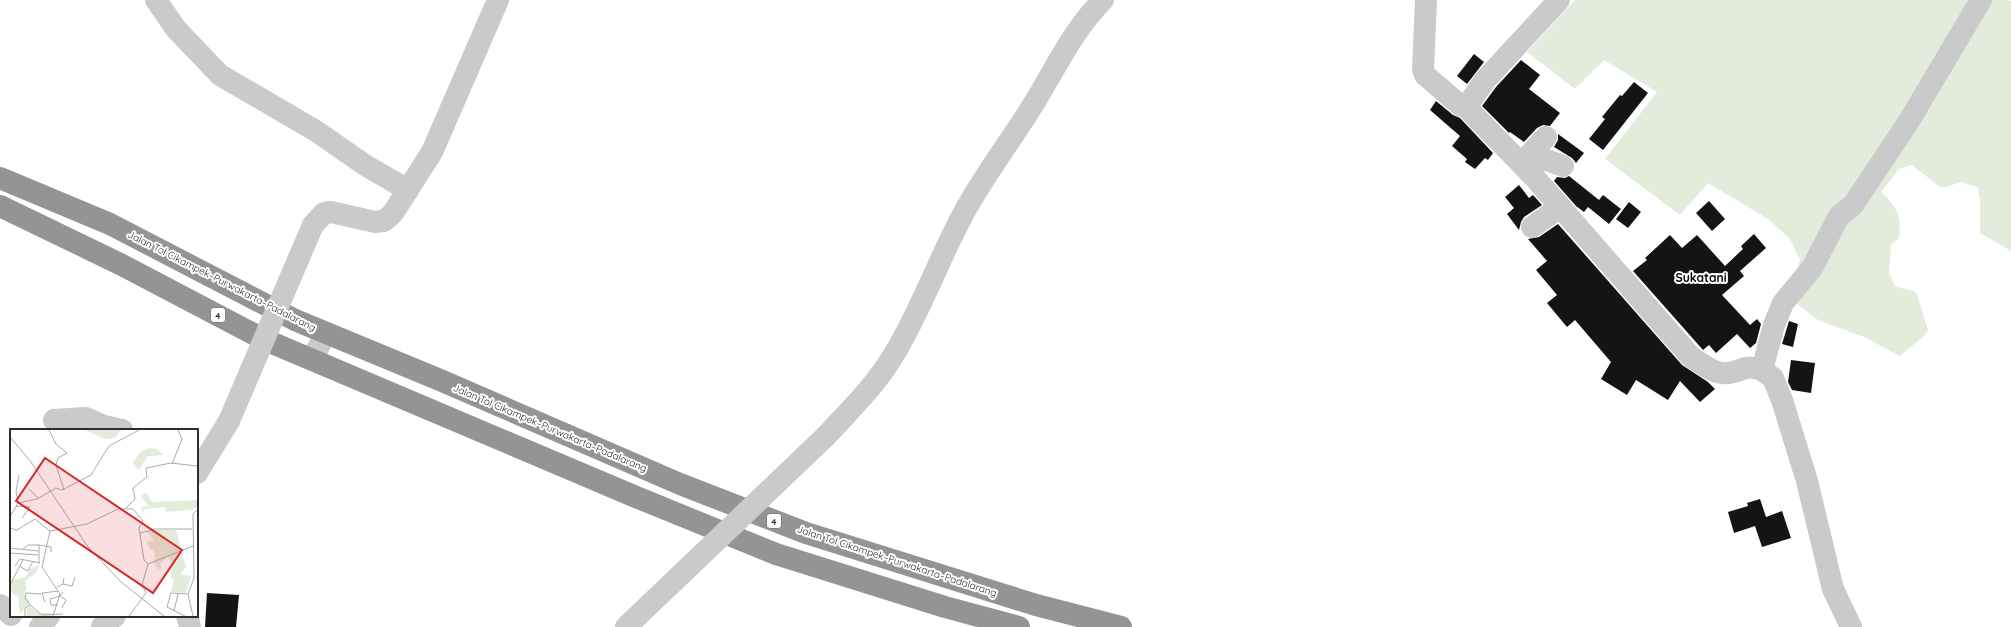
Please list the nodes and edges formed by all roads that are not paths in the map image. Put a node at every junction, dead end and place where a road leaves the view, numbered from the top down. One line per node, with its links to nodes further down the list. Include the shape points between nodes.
1 (156, 0): 11 (street, via 176,29 220,75 316,131 365,165)
2 (498, 0): 11 (street, via 432,152)
3 (1103, 0): 32 (street, bridge, via 1085,20 1063,52 1037,99 967,207 930,286 893,356 872,385 827,434)
4 (1426, 0): 7 (street, via 1423,70 1435,86)
5 (1559, 0): 7 (street, via 1486,79)
6 (1981, 0): 17 (street, via 1909,121 1854,205 1839,216 1812,268 1783,303 1774,325)
7 (1466, 107): 8 (street)
8 (1534, 151): 9 (street, via 1544,159); 13 (street)
9 (1563, 166)
10 (0, 178): 15 (highway, Jalan Tol Cikampek–Purwakarta–Padalarang / 4, via 110,224)
11 (408, 190): 20 (street, bridge, via 393,213 384,220 375,222 331,212 324,213 313,225 229,421)
12 (0, 206): 16 (highway, 4, via 263,338)
13 (1560, 207): 14 (street); 17 (street, via 1691,357 1711,370 1728,374 1744,367)
14 (1532, 227)
15 (327, 334): 16 (street); 34 (highway, Jalan Tol Cikampek–Purwakarta–Padalarang / 4, via 680,484 806,533 1036,605)
16 (311, 359): 33 (highway, 4, via 776,554 945,607)
17 (1762, 370): 35 (street, via 1774,378 1782,400 1807,481 1833,589)
18 (54, 420): 19 (street, via 86,418)
19 (118, 429)
20 (203, 451): 21 (street)
21 (198, 469)
22 (0, 605): 23 (street)
23 (10, 615)
24 (12, 617): 28 (street)
25 (48, 617): 29 (street)
26 (114, 617): 30 (street)
27 (187, 617): 31 (street)
28 (21, 627)
29 (40, 627)
30 (102, 627)
31 (190, 627)
32 (626, 627)
33 (1019, 627)
34 (1121, 627)
35 (1851, 627)

